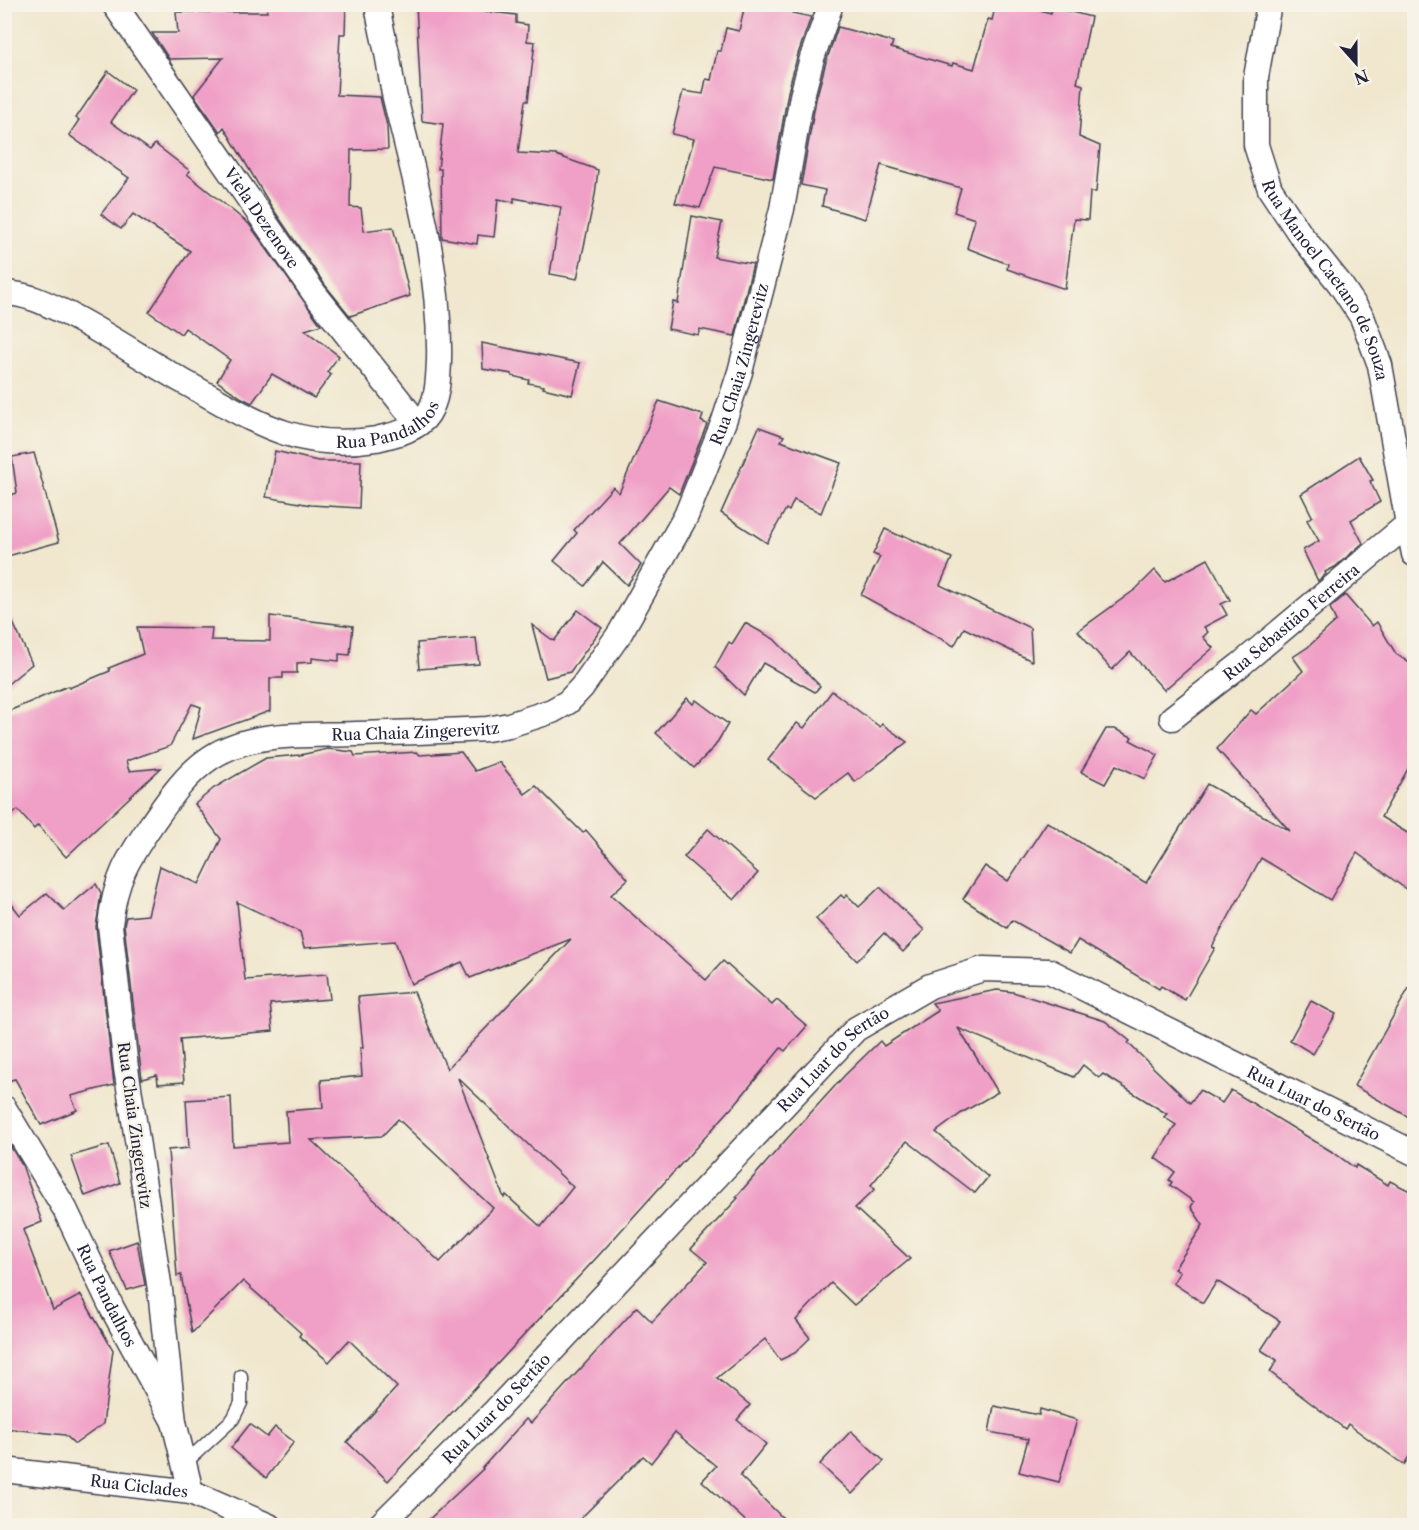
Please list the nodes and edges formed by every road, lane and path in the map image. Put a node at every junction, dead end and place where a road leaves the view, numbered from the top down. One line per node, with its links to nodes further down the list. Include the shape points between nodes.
1 (114, 4): 6 (street, Viela Dezenove, via 314,293)
2 (377, 4): 6 (street, Rua Pandalhos, via 420,200 438,312 437,390 427,417)
3 (831, 4): 13 (street, Rua Chaia Zingerevitz, via 802,96 782,209 724,421 686,516 620,633 582,687 552,711 509,726 270,736 230,748 209,758 174,792 119,878 112,902 111,936 126,1068 160,1290)
4 (1269, 4): 7 (street, Rua Manoel Caetano de Souza, via 1256,77 1256,145 1270,189 1362,316 1380,365)
5 (4, 292): 6 (street, Rua Pandalhos, via 28,295 92,327 277,432 316,441 365,441 403,432)
6 (418, 424)
7 (1407, 524): 8 (street, Rua Manoel Caetano de Souza); 9 (street, Rua Sebastião Ferreira)
8 (1414, 554)
9 (1172, 718)
10 (4, 1108): 13 (street, Rua Pandalhos, via 65,1209 112,1308)
11 (1414, 1153): 18 (street, Rua Luar do Sertão, via 1049,971 983,969 930,986 856,1029 495,1411)
12 (240, 1376): 14 (lane, via 241,1403 233,1419)
13 (174, 1422): 14 (street, Rua Pandalhos)
14 (185, 1463): 16 (street, Rua Pandalhos)
15 (4, 1470): 16 (street, Rua Ciclades)
16 (191, 1492): 17 (street, Rua Ciclades)
17 (269, 1526)
18 (380, 1526)

